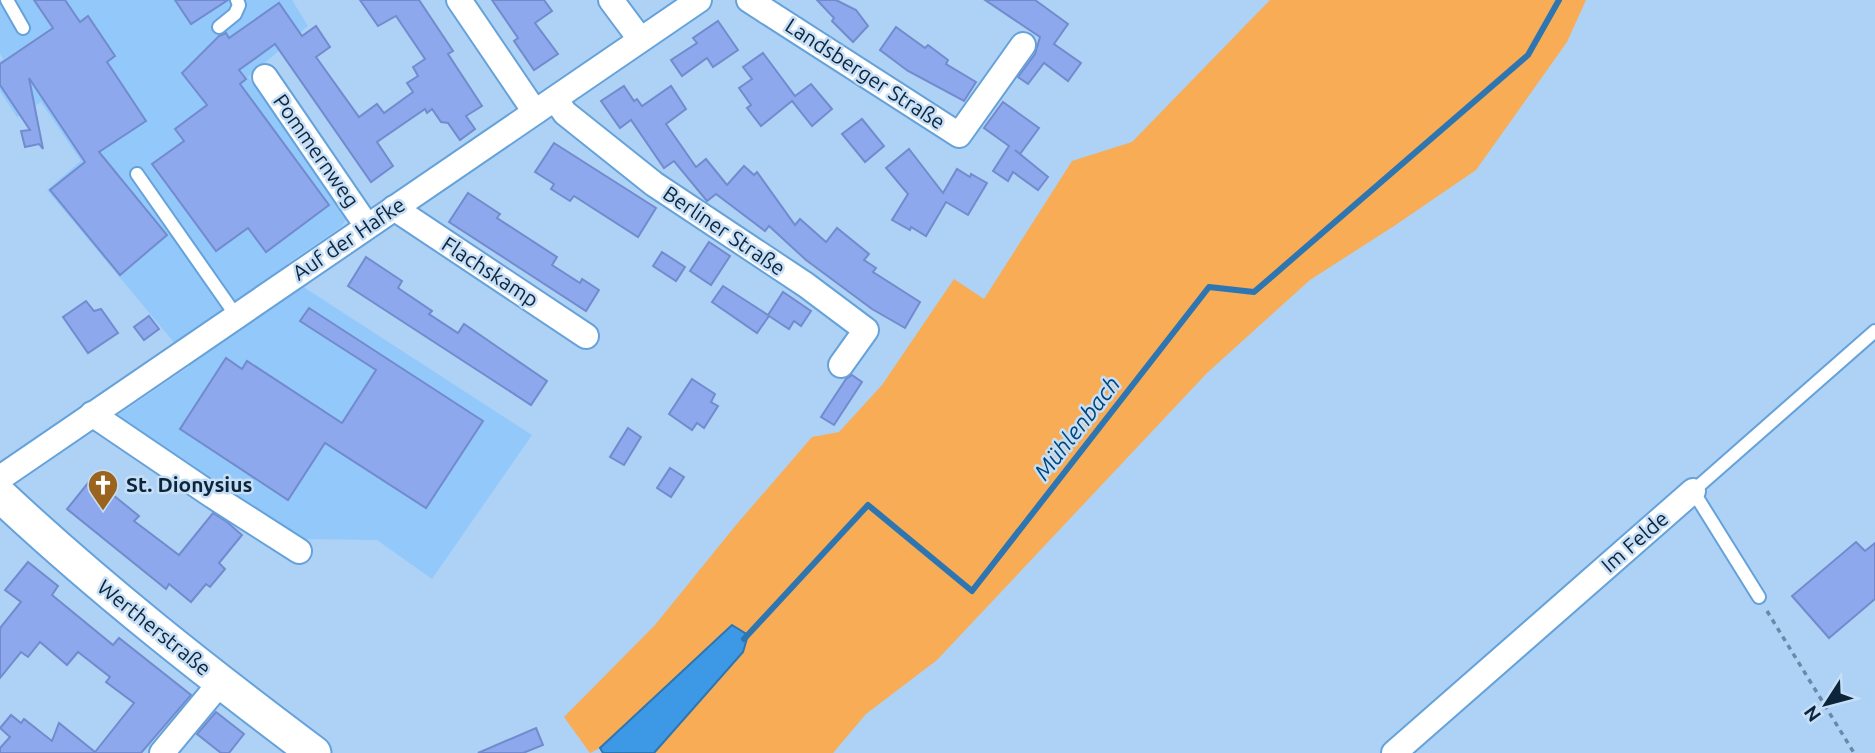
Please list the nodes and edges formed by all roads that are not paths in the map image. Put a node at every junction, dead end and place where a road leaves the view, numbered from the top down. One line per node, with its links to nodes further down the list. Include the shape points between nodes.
1 (7, 0): 8 (lane)
2 (237, 0): 7 (lane, via 235,14)
3 (459, 0): 12 (street)
4 (611, 0): 9 (street)
5 (699, 0): 9 (street, Auf der Hafke)
6 (749, 0): 10 (street, Landsberger Straße, via 959,135)
7 (219, 27)
8 (23, 28)
9 (640, 39): 12 (street, Auf der Hafke)
10 (1023, 45)
11 (265, 77): 15 (street, Pommernweg)
12 (545, 105): 14 (street, Auf der Hafke); 19 (street, Berliner Straße, via 565,113 654,184 866,330)
13 (137, 174): 16 (lane)
14 (394, 208): 15 (street, Auf der Hafke); 18 (street, Flachskamp)
15 (367, 226): 16 (street, Auf der Hafke)
16 (237, 317): 20 (street, Auf der Hafke)
17 (1875, 331): 22 (lane, Im Felde)
18 (586, 336)
19 (841, 365)
20 (92, 414): 21 (street, Auf der Hafke); 24 (street)
21 (0, 478)
22 (1693, 491): 25 (lane); 29 (street, Im Felde)
23 (0, 495): 26 (main road, Wertherstraße)
24 (299, 551)
25 (1759, 597)
26 (220, 682): 27 (street); 28 (main road, Wertherstraße)
27 (162, 753)
28 (314, 753)
29 (1394, 753)

